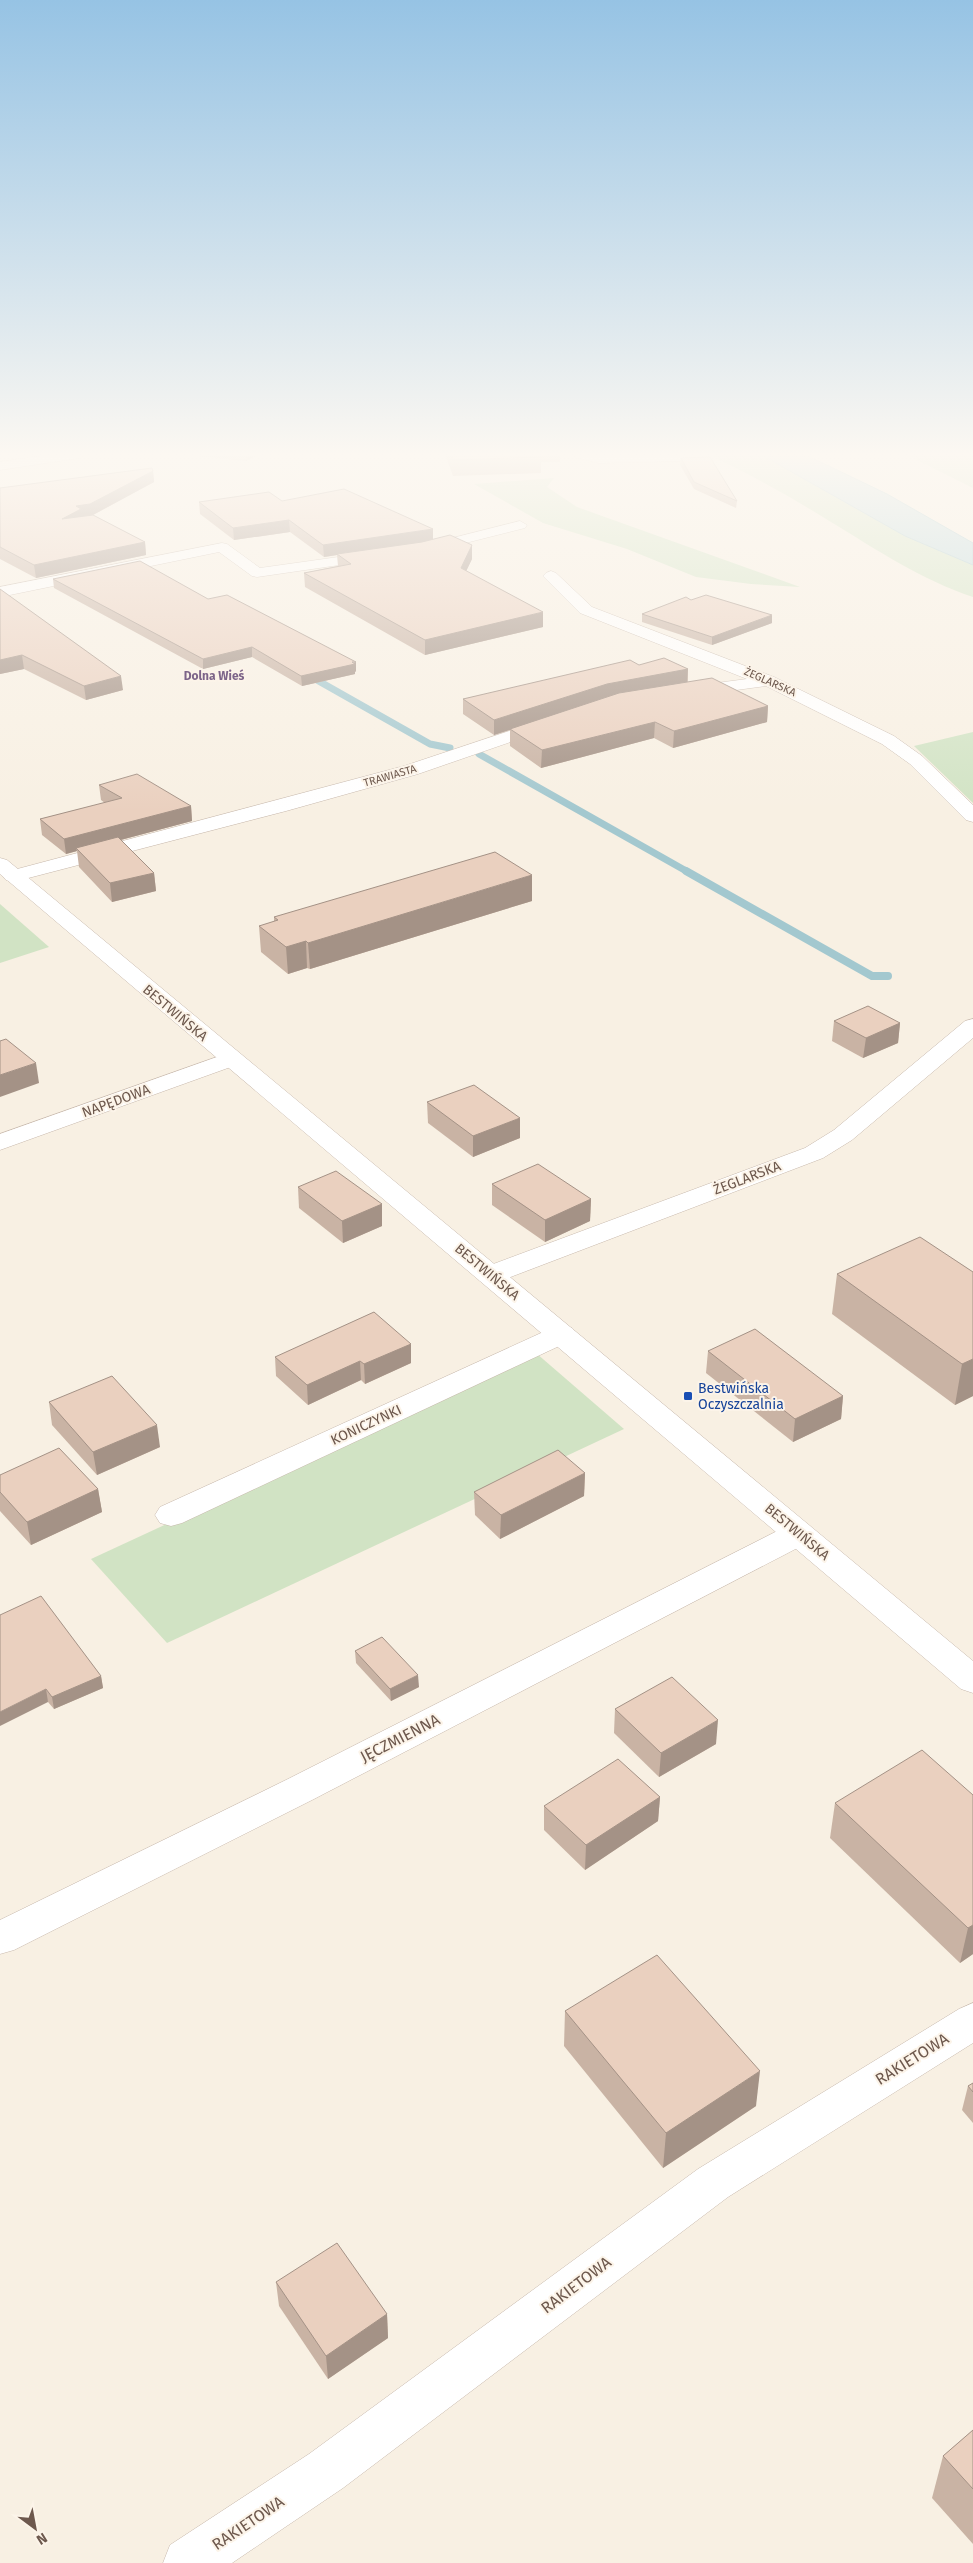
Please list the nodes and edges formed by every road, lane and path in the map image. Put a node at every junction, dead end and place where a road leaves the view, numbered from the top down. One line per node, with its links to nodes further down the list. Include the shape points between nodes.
1 (89, 574): 3 (street)
2 (551, 576): 4 (street, ŻEGLARSKA, via 586,610)
3 (0, 592)
4 (768, 681): 5 (street); 7 (street, ŻEGLARSKA, via 902,749)
5 (673, 693)
6 (561, 719): 8 (street, TRAWIASTA, via 383,778)
7 (973, 816)
8 (7, 870): 10 (street, BESTWIŃSKA)
9 (973, 1026): 12 (street, ŻEGLARSKA, via 843,1135 814,1153)
10 (231, 1059): 11 (street, NAPĘDOWA); 12 (street, BESTWIŃSKA)
11 (0, 1142)
12 (490, 1275): 13 (street, BESTWIŃSKA)
13 (562, 1334): 14 (street, KONICZYNKI); 15 (street, BESTWIŃSKA)
14 (171, 1515)
15 (798, 1534): 16 (street, BESTWIŃSKA); 17 (street, JĘCZMIENNA, via 301,1789)
16 (973, 1680)
17 (0, 1938)
18 (973, 2021): 19 (street, RAKIETOWA, via 713,2184 326,2471)
19 (188, 2563)

